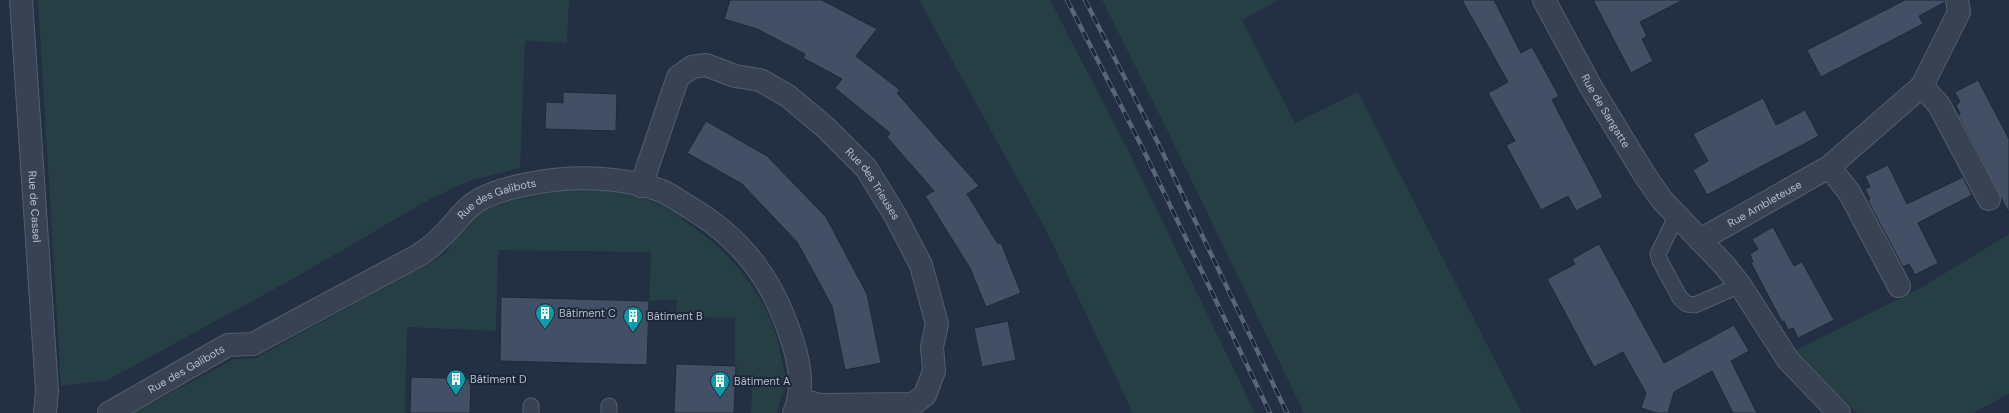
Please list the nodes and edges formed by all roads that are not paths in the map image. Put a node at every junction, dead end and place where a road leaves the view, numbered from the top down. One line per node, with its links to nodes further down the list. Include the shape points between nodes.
1 (22, 0): 13 (street, Rue de Cassel, via 47,391)
2 (1544, 0): 8 (street, Rue de Sangatte, via 1644,174)
3 (1957, 0): 4 (street, Rue Ambleteuse, via 1959,12)
4 (1922, 86): 5 (street, Rue Ambleteuse); 7 (street, via 1939,105)
5 (1829, 167): 9 (street, Rue Ambleteuse); 11 (street, via 1849,192)
6 (641, 186): 12 (street, Rue des Galibots, via 663,192 721,228 744,249 756,266 782,312 794,346 801,385); 12 (street, Rue des Trieuses, via 678,77 692,67 706,65 735,76 760,80 788,96 826,128 866,168 895,215 920,266 937,324 932,347 934,371 925,395 913,404); 14 (street, Rue des Galibots, via 619,180 562,179 528,184 479,200 441,238 419,255 253,344 228,345)
7 (1989, 199)
8 (1676, 217): 9 (street, Rue de Sangatte); 10 (lane, via 1658,254 1680,298 1687,304 1695,305)
9 (1700, 240): 10 (street, Rue de Sangatte)
10 (1740, 285): 15 (street, Rue de Sangatte, via 1788,360)
11 (1898, 286)
12 (797, 407)
13 (45, 413)
14 (109, 413)
15 (1839, 413)

